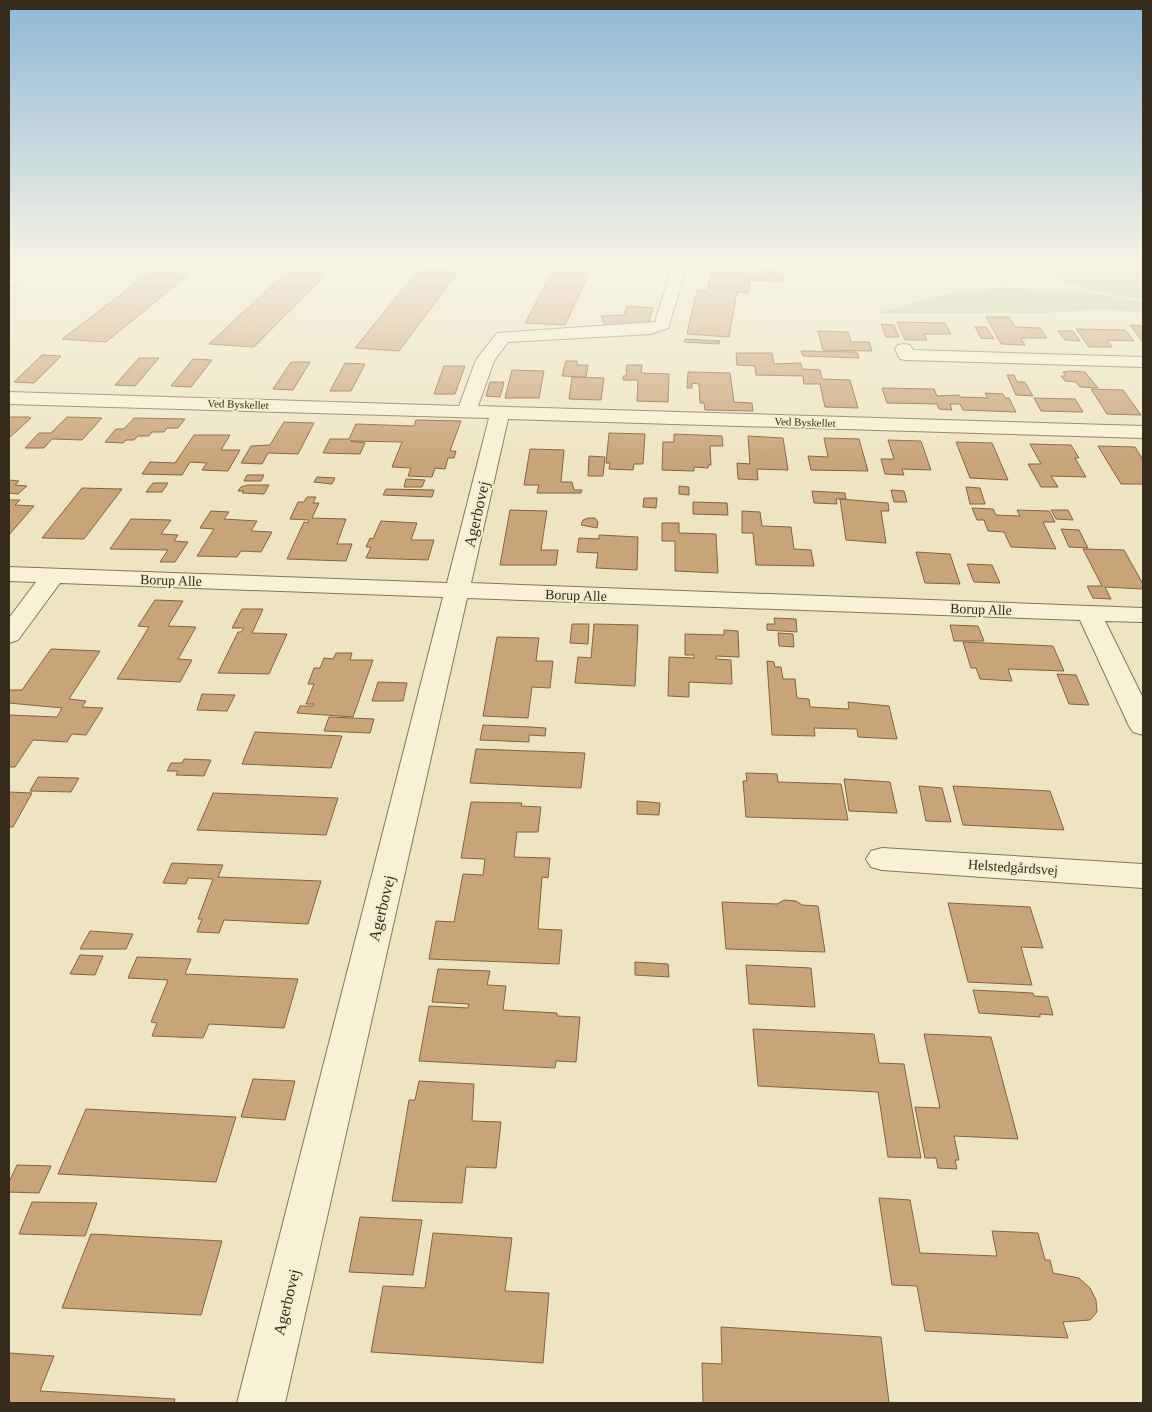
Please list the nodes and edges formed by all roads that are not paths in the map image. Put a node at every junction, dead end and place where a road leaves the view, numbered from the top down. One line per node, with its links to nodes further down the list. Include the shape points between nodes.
1 (634, 330): 5 (street, via 503,337 485,360)
2 (904, 349): 3 (street, via 906,355)
3 (1143, 362)
4 (9, 398): 5 (street, Ved Byskellet)
5 (467, 411): 6 (street, Ved Byskellet)
6 (500, 412): 7 (street, Ved Byskellet); 10 (street, Agerbovej)
7 (1143, 432)
8 (9, 574): 9 (street, Borup Alle)
9 (53, 576): 10 (street, Borup Alle); 13 (street)
10 (458, 591): 11 (street, Borup Alle); 17 (street, Agerbovej)
11 (1089, 613): 12 (street, Borup Alle); 14 (street)
12 (1143, 615)
13 (9, 635)
14 (1143, 726)
15 (882, 859): 16 (street, Helstedgårdsvej)
16 (1143, 876)
17 (261, 1403)

